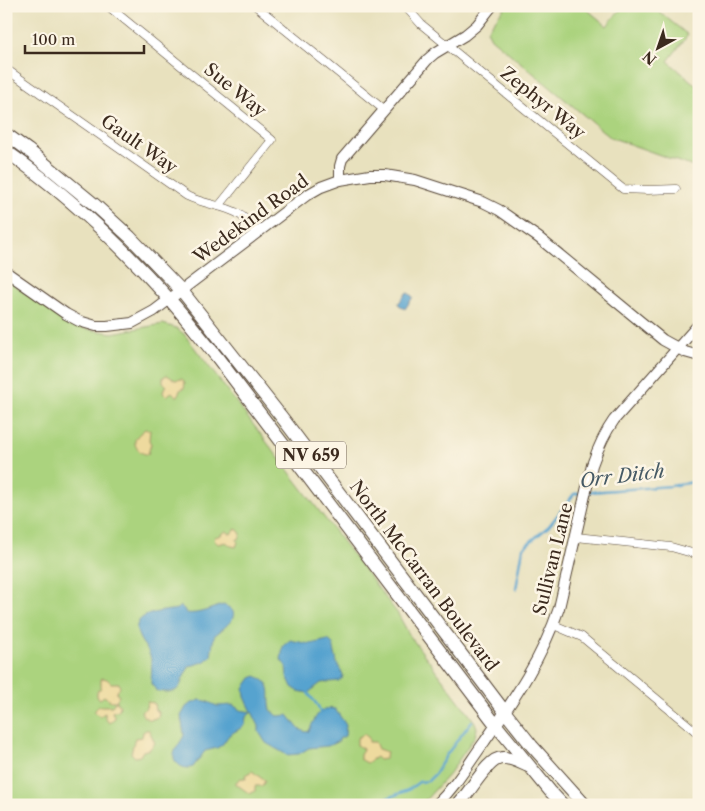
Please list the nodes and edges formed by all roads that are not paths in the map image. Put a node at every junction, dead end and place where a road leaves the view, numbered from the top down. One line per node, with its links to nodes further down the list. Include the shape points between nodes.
1 (108, 6): 12 (street, Sue Way, via 272,140)
2 (256, 6): 7 (street)
3 (405, 6): 5 (street, Zephyr Way)
4 (492, 6): 5 (street, via 477,25)
5 (448, 46): 7 (street, via 428,59); 11 (street, Zephyr Way, via 623,189)
6 (6, 69): 12 (street, Gault Way, via 187,196)
7 (383, 109): 10 (street, via 342,160)
8 (6, 134): 15 (main road, North McCarran Boulevard / NV 659, via 95,205)
9 (6, 152): 16 (main road, North McCarran Boulevard / NV 659, via 107,233)
10 (340, 180): 13 (street, Wedekind Road, via 307,195); 18 (street, Wedekind Road, via 370,175 400,177 499,210 539,238 663,340)
11 (676, 189)
12 (219, 206): 13 (street, Gault Way, via 239,213)
13 (256, 233): 15 (street, Wedekind Road)
14 (6, 272): 16 (street, Wedekind Road, via 66,314 96,326 132,322)
15 (182, 291): 16 (street, Wedekind Road); 23 (main road, North McCarran Boulevard / NV 659)
16 (170, 300): 24 (main road, North McCarran Boulevard / NV 659)
17 (699, 324): 18 (street, Sullivan Lane)
18 (678, 348): 19 (street, Wedekind Road); 20 (street, Sullivan Lane, via 605,432 592,465)
19 (699, 356)
20 (576, 537): 21 (street, via 671,547); 22 (street, Sullivan Lane)
21 (699, 554)
22 (554, 625): 23 (street, Sullivan Lane); 25 (street, via 582,637)
23 (505, 712): 24 (street, Sullivan Lane); 30 (main road, North McCarran Boulevard / NV 659)
24 (496, 725): 26 (main road, North McCarran Boulevard / NV 659); 27 (street, Sullivan Lane)
25 (699, 734)
26 (529, 766): 28 (main road, via 505,758 495,759); 29 (main road, North McCarran Boulevard / NV 659)
27 (436, 805)
28 (457, 805)
29 (563, 805)
30 (585, 805)

